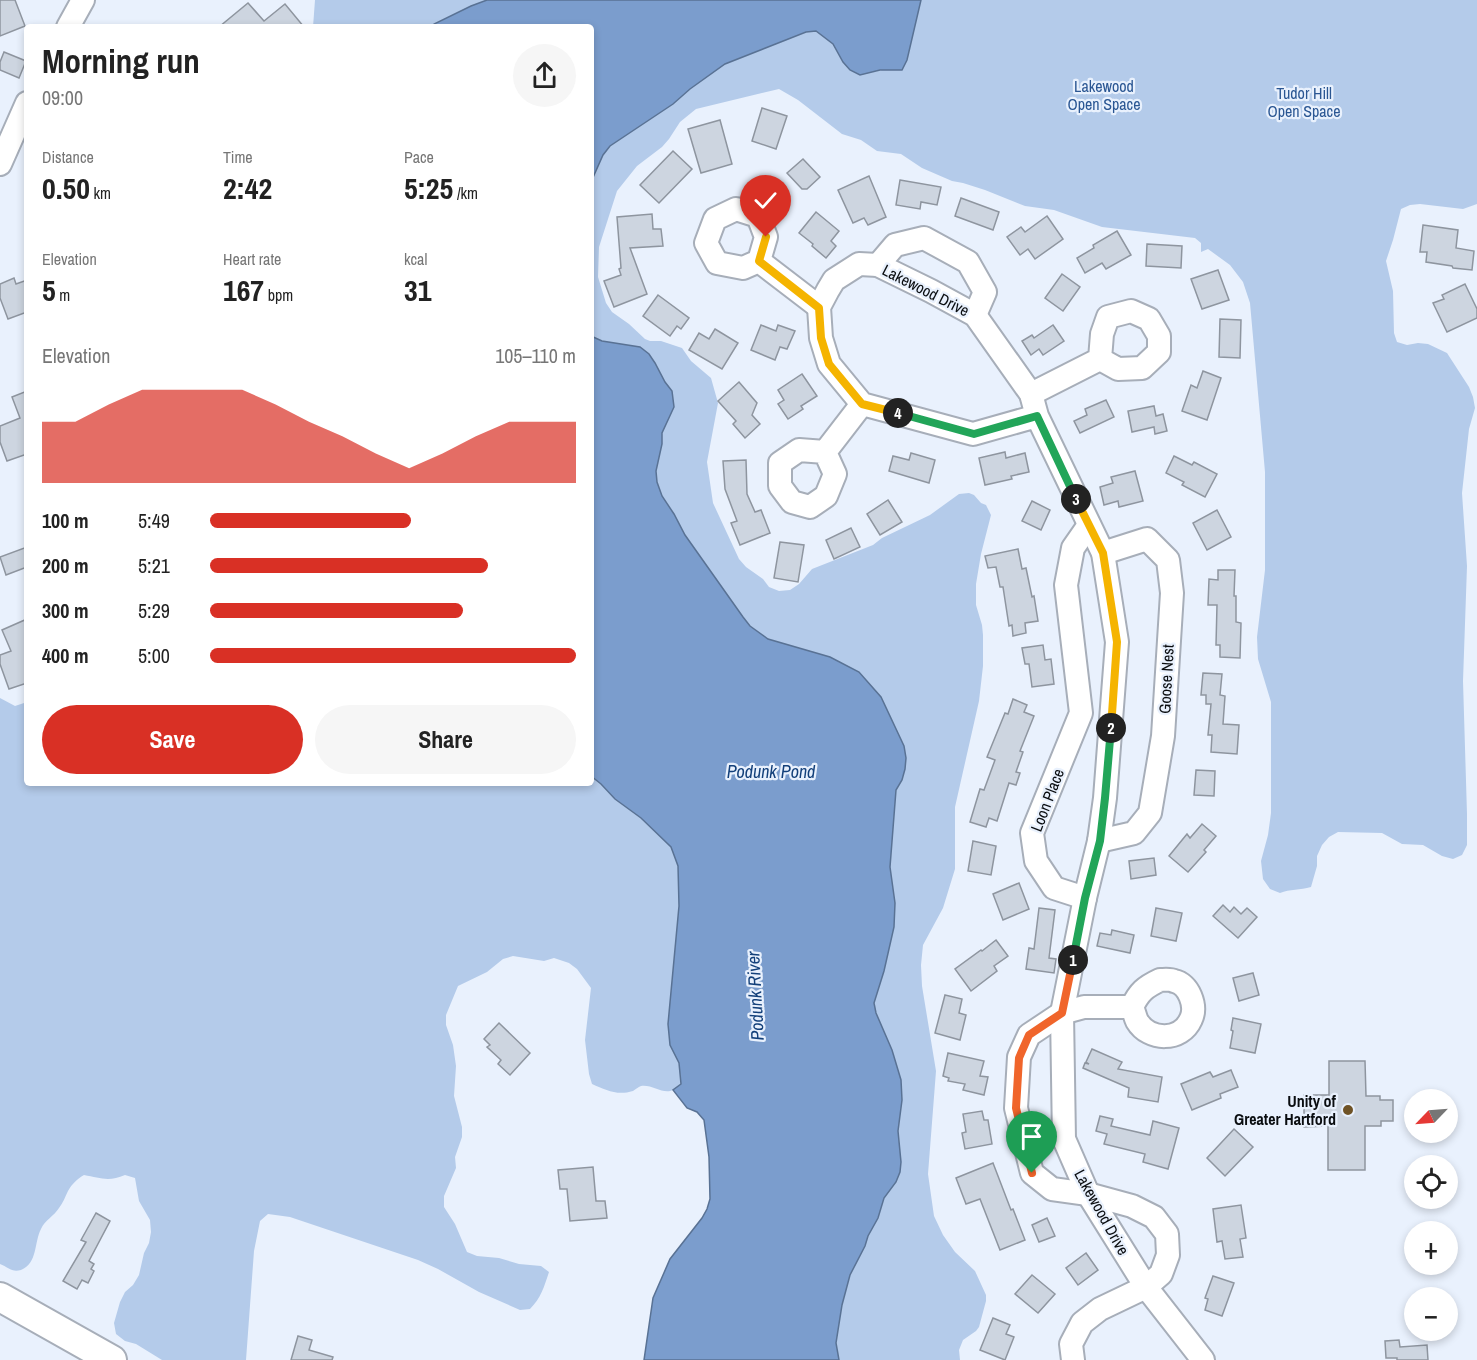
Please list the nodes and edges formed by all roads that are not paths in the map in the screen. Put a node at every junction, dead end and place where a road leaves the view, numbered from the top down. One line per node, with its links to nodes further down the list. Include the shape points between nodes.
1 (83, 0): 2 (street)
2 (70, 24)
3 (24, 110): 4 (street)
4 (0, 164)
5 (759, 261): 7 (street)
6 (878, 265): 7 (street, Lakewood Drive, via 859,264 834,280); 8 (street, Lakewood Drive); 8 (street, via 895,244 924,238 968,262 985,292)
7 (819, 308): 10 (street, via 821,338 829,364)
8 (975, 315): 11 (street, Lakewood Drive)
9 (1100, 358): 11 (street)
10 (862, 404): 11 (street, via 974,434); 12 (street)
11 (1034, 405): 13 (street, Lakewood Drive)
12 (825, 452)
13 (1089, 525): 14 (street, Lakewood Drive); 15 (street, Loon Place, via 1072,548 1066,585)
14 (1103, 553): 16 (street, Lakewood Drive, via 1117,642); 17 (street, Goose Nest, via 1147,539 1168,560 1172,593 1163,736 1150,813 1134,833)
15 (1081, 713): 16 (street); 18 (street, Loon Place, via 1032,832 1036,861 1054,888)
16 (1112, 714): 17 (street, Lakewood Drive)
17 (1100, 841): 18 (street, Lakewood Drive)
18 (1085, 898): 20 (street, Lakewood Drive)
19 (1132, 1007): 20 (street, via 1084,1007)
20 (1062, 1013): 21 (street, Lakewood Drive, via 1064,1139); 21 (street, via 1029,1035 1019,1058 1016,1108 1032,1173 1052,1189)
21 (1088, 1194): 22 (street, Lakewood Drive); 22 (street, via 1132,1206 1154,1217 1167,1234 1168,1255 1161,1274)
22 (1146, 1287): 25 (street, via 1100,1309 1082,1323 1071,1344); 26 (street, Lakewood Drive)
23 (0, 1297): 24 (main road)
24 (112, 1360)
25 (1073, 1360)
26 (1203, 1360)

